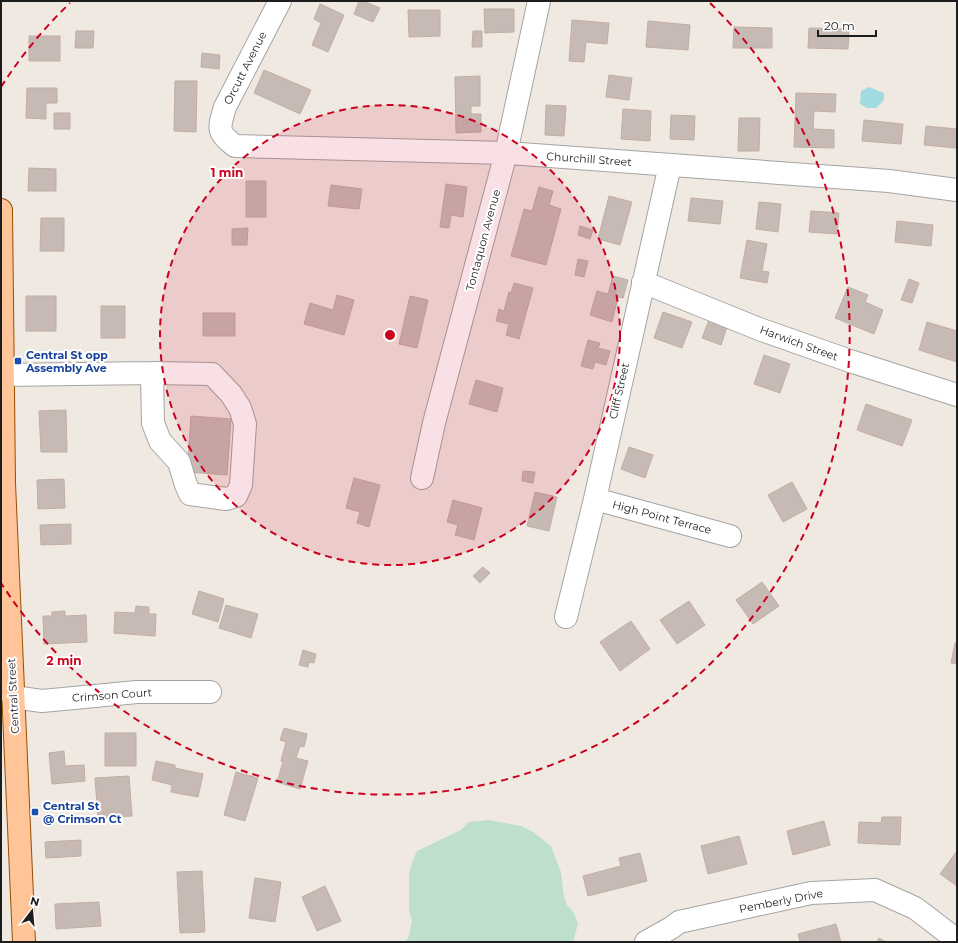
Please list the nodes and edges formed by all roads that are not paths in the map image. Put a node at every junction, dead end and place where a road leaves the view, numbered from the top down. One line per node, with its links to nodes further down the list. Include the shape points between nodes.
1 (280, 1): 3 (street, Orcutt Avenue, via 224,107 221,122)
2 (539, 1): 4 (street, Tontaquon Avenue)
3 (223, 137): 4 (street, Churchill Street, via 235,146)
4 (506, 153): 5 (street, Churchill Street); 12 (street, Tontaquon Avenue)
5 (670, 165): 6 (street, Churchill Street, via 889,181); 8 (street, Cliff Street)
6 (957, 190)
7 (1, 210): 10 (main road, Central Street)
8 (643, 282): 11 (street, Harwich Street, via 759,329); 13 (street, Cliff Street)
9 (152, 373): 9 (street, via 212,374 231,394 240,408 245,424 242,485 236,496 226,499 190,494 179,462 160,441 153,423); 10 (street)
10 (3, 374): 16 (main road, Central Street)
11 (957, 395)
12 (422, 478)
13 (595, 499): 14 (street, High Point Terrace); 15 (street, Cliff Street)
14 (730, 536)
15 (566, 617)
16 (9, 685): 17 (street, Crimson Court, via 42,701 137,692); 19 (main road, Central Street)
17 (210, 692)
18 (957, 940): 20 (street, Pemberly Drive, via 915,908 875,890 811,893 679,922)
19 (24, 942)
20 (646, 942)

